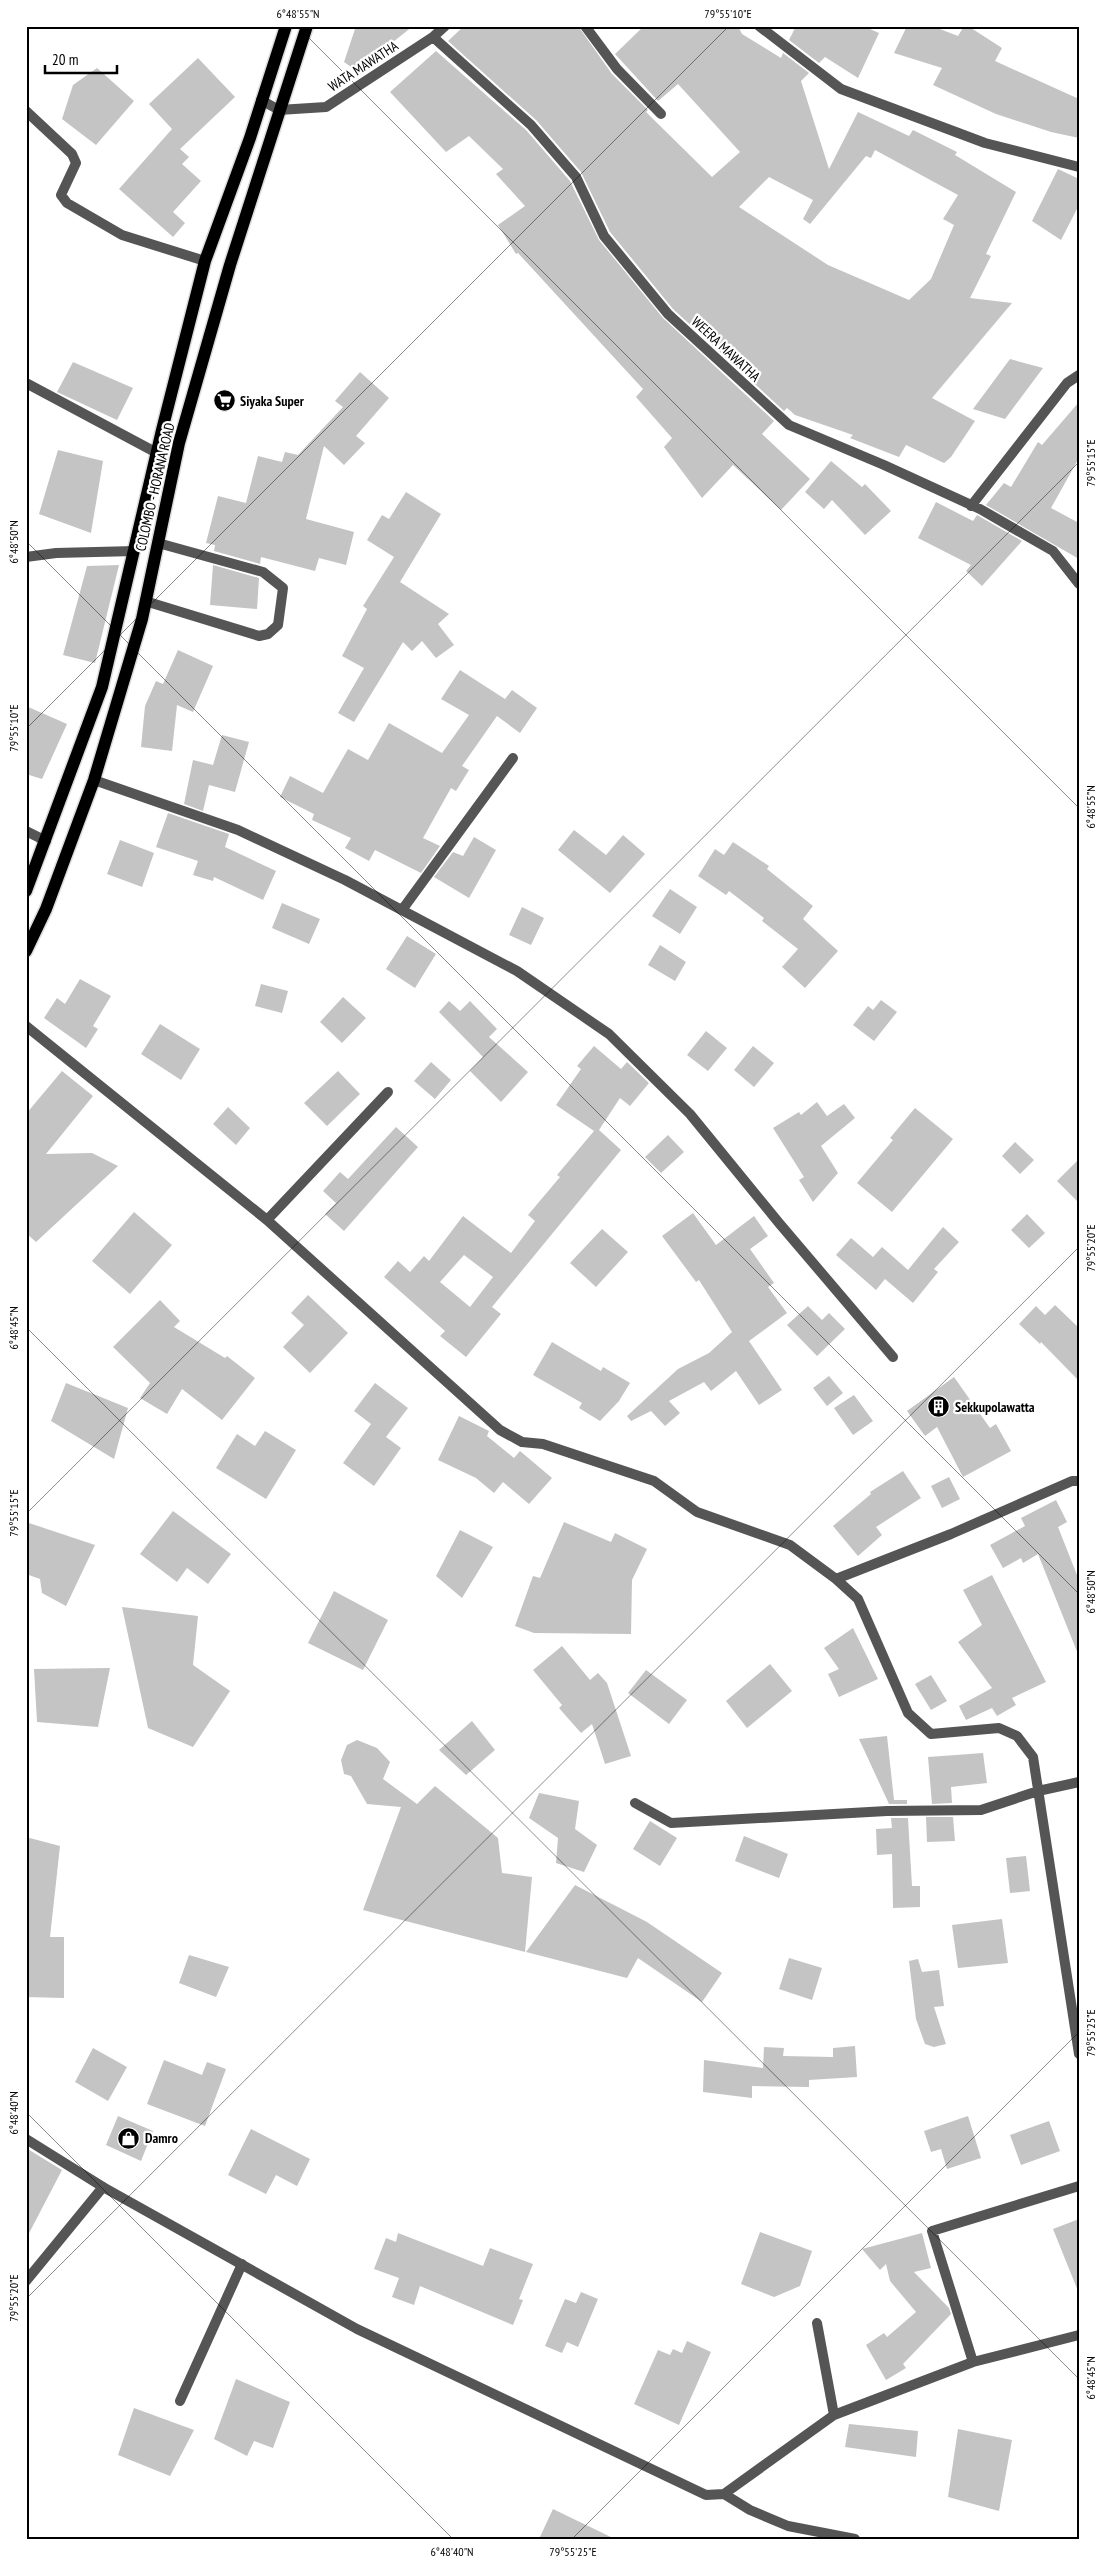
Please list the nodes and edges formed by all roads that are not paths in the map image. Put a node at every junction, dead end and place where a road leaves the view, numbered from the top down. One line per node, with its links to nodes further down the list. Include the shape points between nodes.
1 (286, 26): 7 (main road, COLOMBO - HORANA ROAD)
2 (308, 26): 8 (main road, COLOMBO - HORANA ROAD)
3 (445, 26): 6 (street, WATA MAWATHA)
4 (585, 26): 10 (street, via 617,69)
5 (759, 26): 11 (street, via 841,89 985,142)
6 (432, 37): 8 (street, WATA MAWATHA, via 326,107); 16 (street, WEERA MAWATHA, via 531,125 576,177 604,236 668,314 789,425)
7 (262, 100): 8 (street); 12 (main road, COLOMBO - HORANA ROAD)
8 (279, 110): 17 (main road, COLOMBO - HORANA ROAD, via 179,443)
9 (26, 111): 12 (street, via 72,154 76,163 61,195 67,203 122,235)
10 (661, 114)
11 (1079, 166)
12 (205, 262): 15 (main road, COLOMBO - HORANA ROAD)
13 (1079, 375): 16 (street, via 1067,383)
14 (26, 383): 15 (street)
15 (157, 453): 18 (main road, COLOMBO - HORANA ROAD)
16 (971, 506): 20 (street, WEERA MAWATHA, via 1052,551)
17 (158, 543): 21 (main road, COLOMBO - HORANA ROAD); 21 (street, via 263,572 274,578 283,588 278,625 268,634 259,636)
18 (135, 551): 19 (street, via 56,553); 25 (main road, COLOMBO - HORANA ROAD, via 102,688)
19 (26, 558)
20 (1079, 584)
21 (146, 601): 23 (main road, COLOMBO - HORANA ROAD)
22 (513, 758): 27 (street)
23 (94, 780): 27 (street, via 238,830); 28 (main road, COLOMBO - HORANA ROAD, via 46,908)
24 (26, 831): 25 (street)
25 (46, 841): 26 (main road, COLOMBO - HORANA ROAD)
26 (26, 891)
27 (402, 910): 32 (street, via 517,971 609,1034 690,1114)
28 (26, 951)
29 (26, 1026): 31 (street)
30 (388, 1092): 31 (street)
31 (267, 1220): 34 (street, via 500,1430 522,1442 543,1444 654,1481 697,1512 790,1546)
32 (893, 1357)
33 (1079, 1481): 34 (street, via 1072,1481 951,1534)
34 (836, 1578): 36 (street, via 858,1599 908,1713 931,1734 999,1728 1017,1736 1033,1757)
35 (1079, 1782): 36 (street)
36 (1038, 1790): 37 (street, via 981,1810 887,1811 671,1823); 38 (street)
37 (635, 1803)
38 (1079, 2054)
39 (26, 2139): 41 (street)
40 (1079, 2186): 46 (street, via 932,2231)
41 (103, 2187): 42 (street); 43 (street)
42 (242, 2264): 47 (street); 49 (street, via 357,2329 706,2495)
43 (26, 2281)
44 (817, 2323): 48 (street)
45 (1079, 2335): 46 (street)
46 (973, 2362): 48 (street)
47 (180, 2401)
48 (834, 2415): 49 (street)
49 (724, 2494): 50 (street, via 750,2510 788,2526)
50 (855, 2539)

